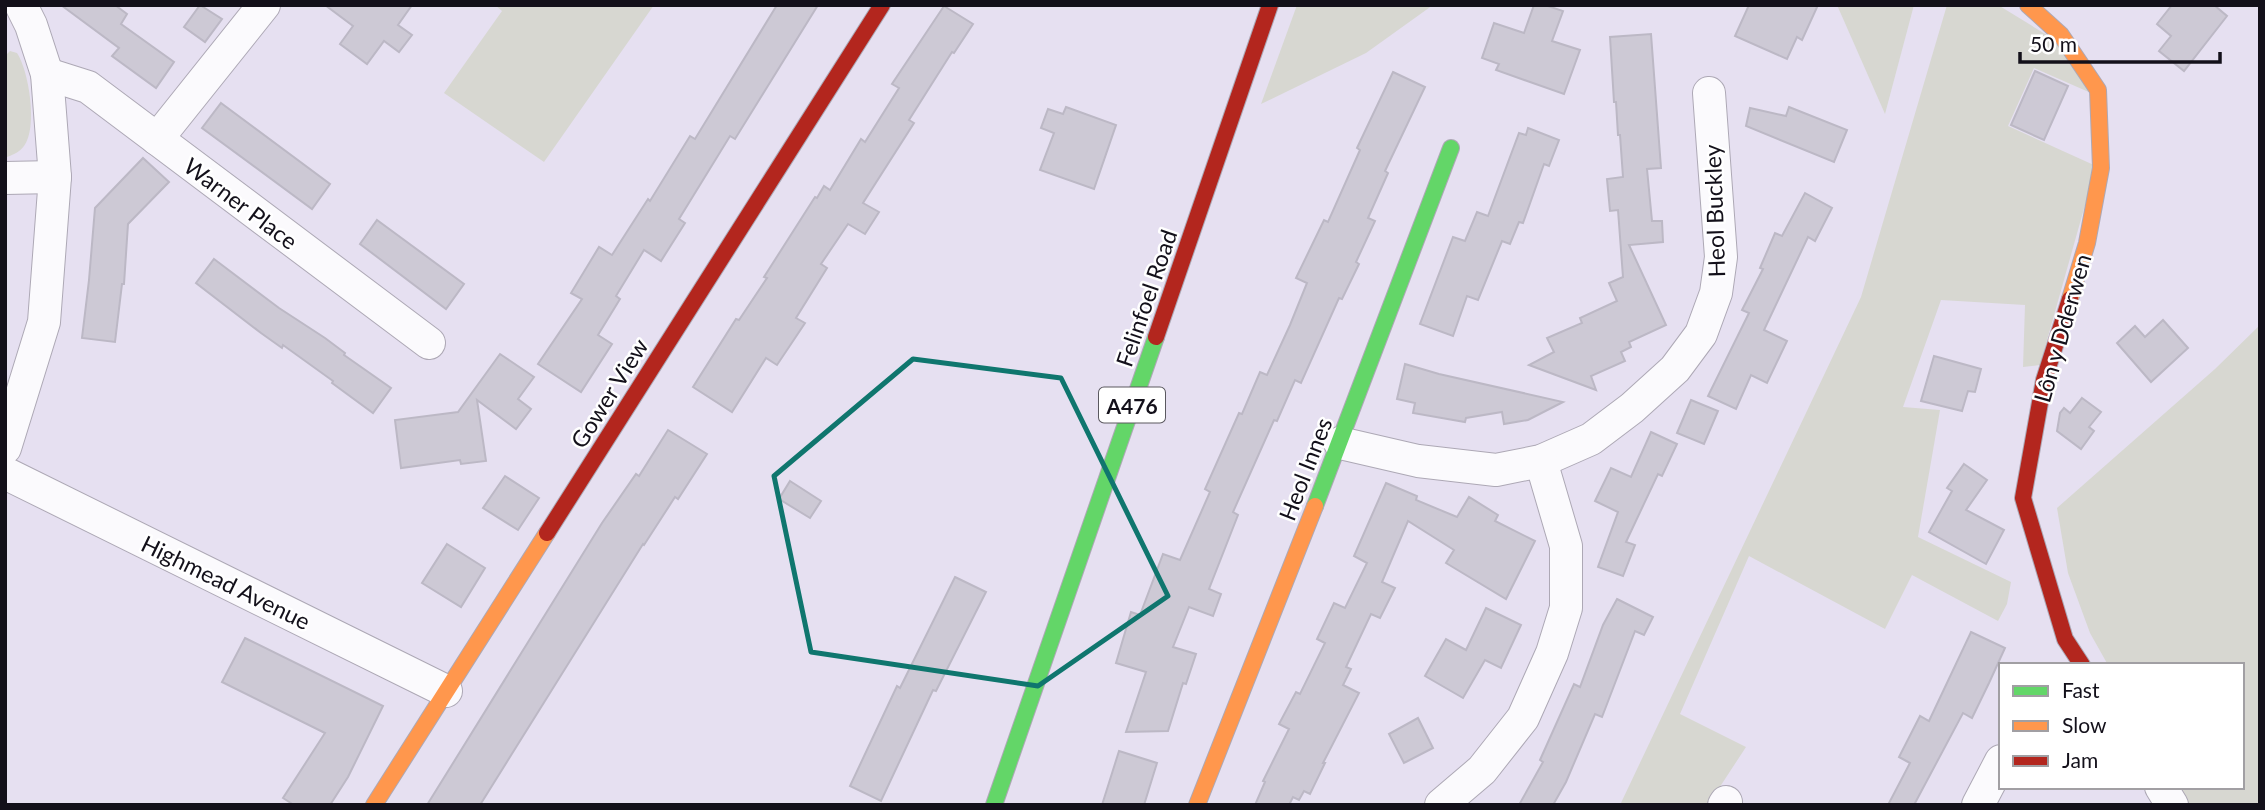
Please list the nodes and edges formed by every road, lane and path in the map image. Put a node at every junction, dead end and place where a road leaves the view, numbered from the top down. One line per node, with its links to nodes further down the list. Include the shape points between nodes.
1 (21, 5): 6 (street)
2 (264, 5): 8 (street)
3 (882, 5): 18 (street, Gower View)
4 (1270, 5): 22 (street, Felinfoel Road / A476)
5 (2028, 5): 17 (street, Lôn y Dderwen, via 2061,35 2098,90 2101,168 2087,243 2043,380 2023,498)
6 (47, 74): 8 (street, Warner Place, via 88,87); 10 (street)
7 (1709, 93): 15 (street, Heol Buckley, via 1721,257 1716,293 1701,334 1675,369 1632,408 1591,439)
8 (157, 139): 12 (street, Warner Place)
9 (1451, 148): 13 (street, Heol Innes)
10 (55, 177): 11 (street); 14 (street, via 44,322)
11 (5, 178)
12 (429, 343)
13 (1340, 443): 15 (street, Heol Buckley, via 1418,461 1496,470); 23 (street, Heol Innes)
14 (5, 448)
15 (1541, 461): 24 (street, via 1566,546 1566,608 1523,718 1482,770)
16 (5, 473): 18 (street, Highmead Avenue)
17 (2066, 656)
18 (446, 691): 21 (street, Gower View)
19 (1999, 765): 25 (street)
20 (2162, 789): 26 (street)
21 (374, 805)
22 (994, 805)
23 (1197, 805)
24 (1441, 805)
25 (1978, 805)
26 (2172, 805)

